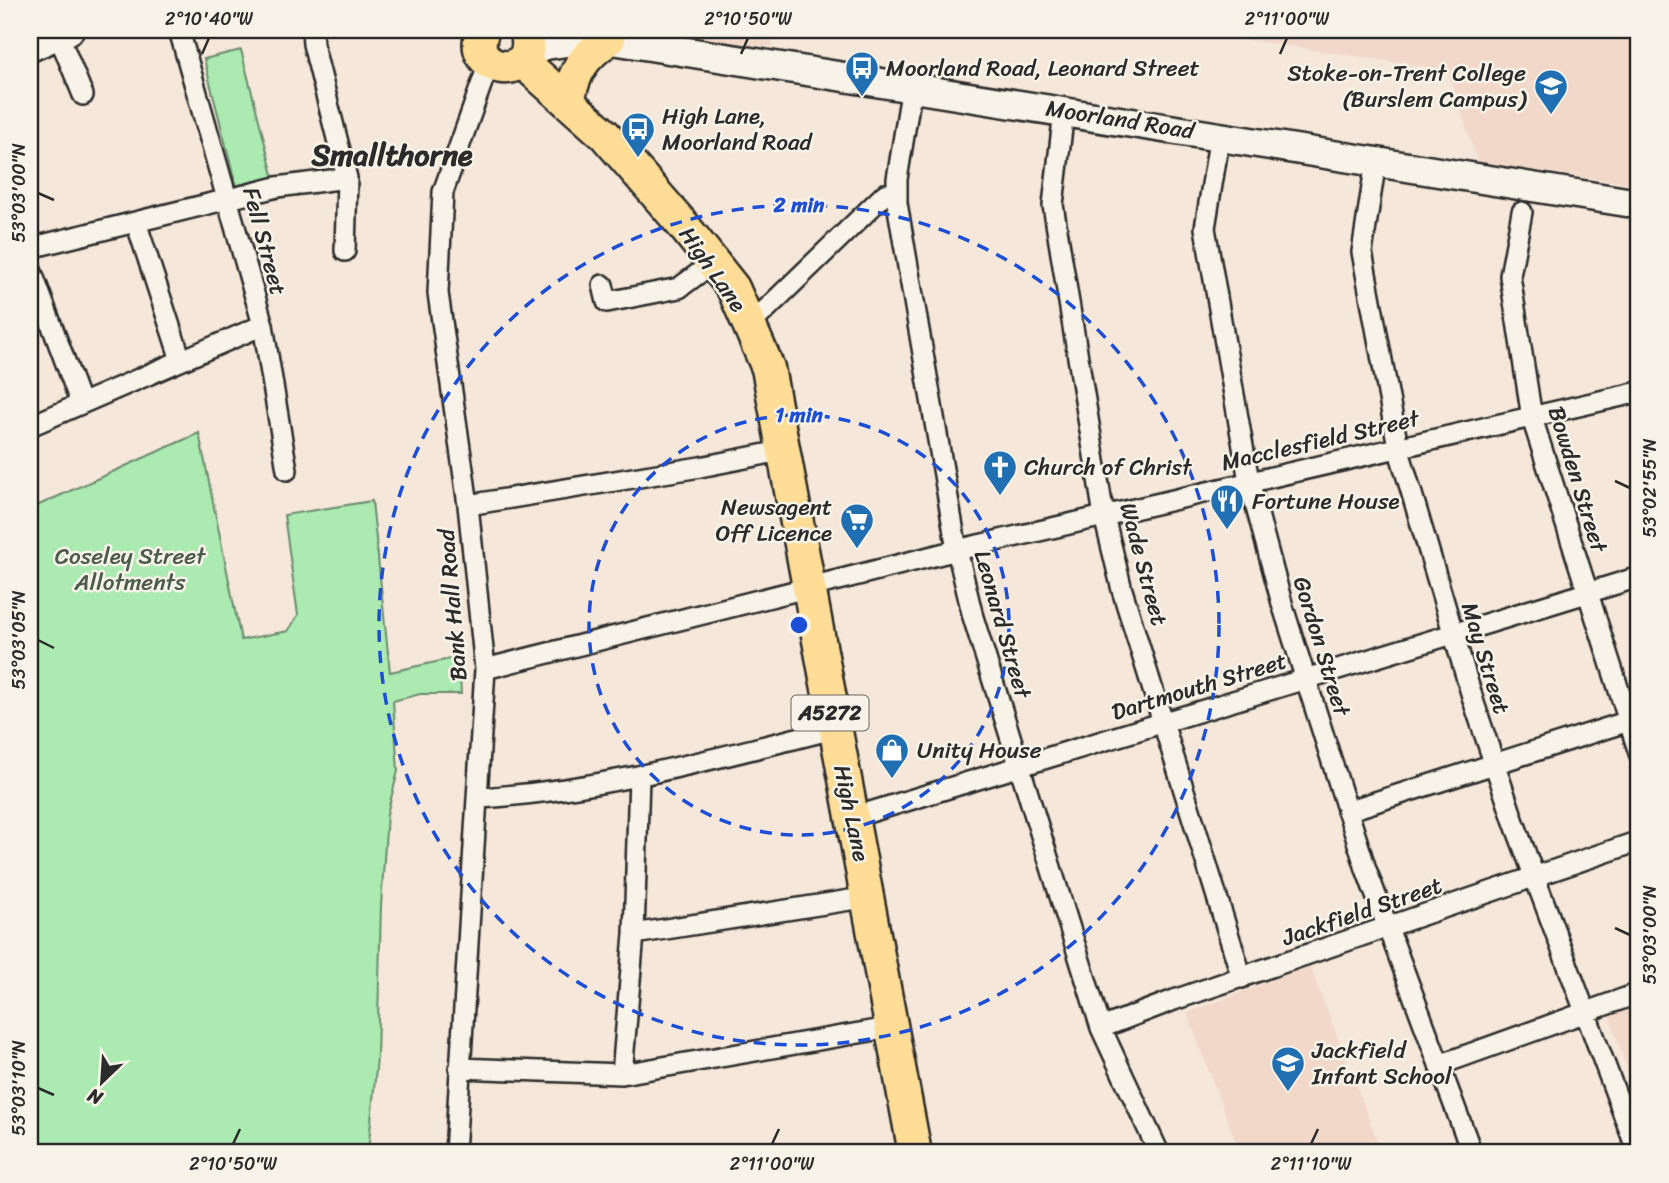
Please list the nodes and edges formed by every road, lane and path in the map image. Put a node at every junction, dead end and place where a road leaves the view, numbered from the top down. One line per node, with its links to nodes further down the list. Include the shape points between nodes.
1 (179, 30): 17 (street, Fell Street)
2 (312, 30): 15 (street)
3 (571, 30): 5 (main road, Moorland Road)
4 (64, 32): 7 (main road); 9 (street)
5 (604, 38): 8 (main road, Moorland Road); 10 (main road, Moorland Road); 11 (main road, via 581,61)
6 (476, 42): 8 (main road, via 503,68); 37 (street, Bank Hall Road, via 443,192 438,293)
7 (30, 47)
8 (526, 47): 11 (main road, High Lane / A5272)
9 (84, 85)
10 (912, 86): 12 (main road, Moorland Road); 16 (street, Leonard Street)
11 (568, 102): 23 (main road, High Lane / A5272, via 605,135)
12 (1064, 111): 13 (main road, Moorland Road); 38 (street, Wade Street, via 1053,205)
13 (1220, 135): 14 (main road, Moorland Road); 36 (street, Gordon Street, via 1205,228)
14 (1376, 161): 18 (main road, Moorland Road); 33 (street, May Street, via 1362,252)
15 (347, 178): 17 (street); 22 (street)
16 (897, 195): 26 (street, via 885,194); 39 (street, Leonard Street)
17 (228, 198): 20 (street); 27 (street, Fell Street)
18 (1639, 204)
19 (1522, 212): 31 (street, Bowden Street, via 1510,276)
20 (136, 222): 21 (street); 28 (street)
21 (30, 247)
22 (345, 251)
23 (713, 262): 25 (street, via 680,288 607,302); 26 (main road, High Lane / A5272)
24 (30, 267): 30 (street)
25 (603, 285)
26 (751, 324): 34 (main road, High Lane / A5272, via 768,368)
27 (263, 325): 28 (street); 35 (street, Fell Street)
28 (181, 360): 30 (street)
29 (1639, 392): 31 (street, Macclesfield Street)
30 (81, 404): 32 (street)
31 (1532, 418): 33 (street, Macclesfield Street); 42 (street, Bowden Street)
32 (30, 426)
33 (1398, 447): 36 (street, Macclesfield Street); 43 (street, May Street)
34 (781, 451): 37 (street); 41 (main road, High Lane / A5272)
35 (287, 470)
36 (1249, 481): 38 (street, Macclesfield Street); 45 (street, Gordon Street)
37 (468, 505): 44 (street, Bank Hall Road)
38 (1104, 516): 39 (street, Macclesfield Street); 47 (street, Wade Street)
39 (957, 550): 41 (street, Macclesfield Street); 50 (street, Leonard Street)
40 (1639, 577): 42 (street, Dartmouth Street)
41 (808, 589): 44 (street, Macclesfield Street); 48 (main road, High Lane / A5272)
42 (1588, 593): 43 (street, Dartmouth Street); 46 (street, Bowden Street)
43 (1453, 634): 45 (street, Dartmouth Street); 51 (street, May Street)
44 (485, 669): 53 (street, Bank Hall Road)
45 (1306, 678): 47 (street, Dartmouth Street); 54 (street, Gordon Street)
46 (1629, 721): 49 (street, Bowden Street); 51 (street)
47 (1162, 724): 50 (street, Dartmouth Street); 61 (street, Wade Street)
48 (833, 729): 52 (street); 55 (main road, High Lane / A5272)
49 (1639, 753)
50 (1019, 765): 55 (street, Dartmouth Street); 65 (street, Leonard Street)
51 (1495, 765): 54 (street); 57 (street, May Street)
52 (639, 777): 53 (street); 60 (street)
53 (479, 798): 67 (street, Bank Hall Road)
54 (1347, 811): 59 (street, Gordon Street)
55 (854, 817): 58 (main road, High Lane / A5272)
56 (1639, 841): 57 (street, Jackfield Street)
57 (1535, 875): 59 (street, Jackfield Street); 63 (street, May Street)
58 (869, 897): 60 (street); 64 (main road, High Lane / A5272)
59 (1388, 929): 61 (street, Jackfield Street); 66 (street, Gordon Street)
60 (634, 934): 68 (street)
61 (1242, 978): 65 (street, Jackfield Street)
62 (1639, 993): 63 (street)
63 (1584, 1013): 66 (street); 73 (street, May Street)
64 (894, 1027): 68 (street); 70 (main road, High Lane / A5272)
65 (1101, 1028): 71 (street, Leonard Street)
66 (1439, 1065): 72 (street, Gordon Street)
67 (459, 1068): 68 (street); 69 (street, Bank Hall Road)
68 (622, 1074)
69 (455, 1153)
70 (915, 1153)
71 (1159, 1153)
72 (1472, 1153)
73 (1638, 1153)

